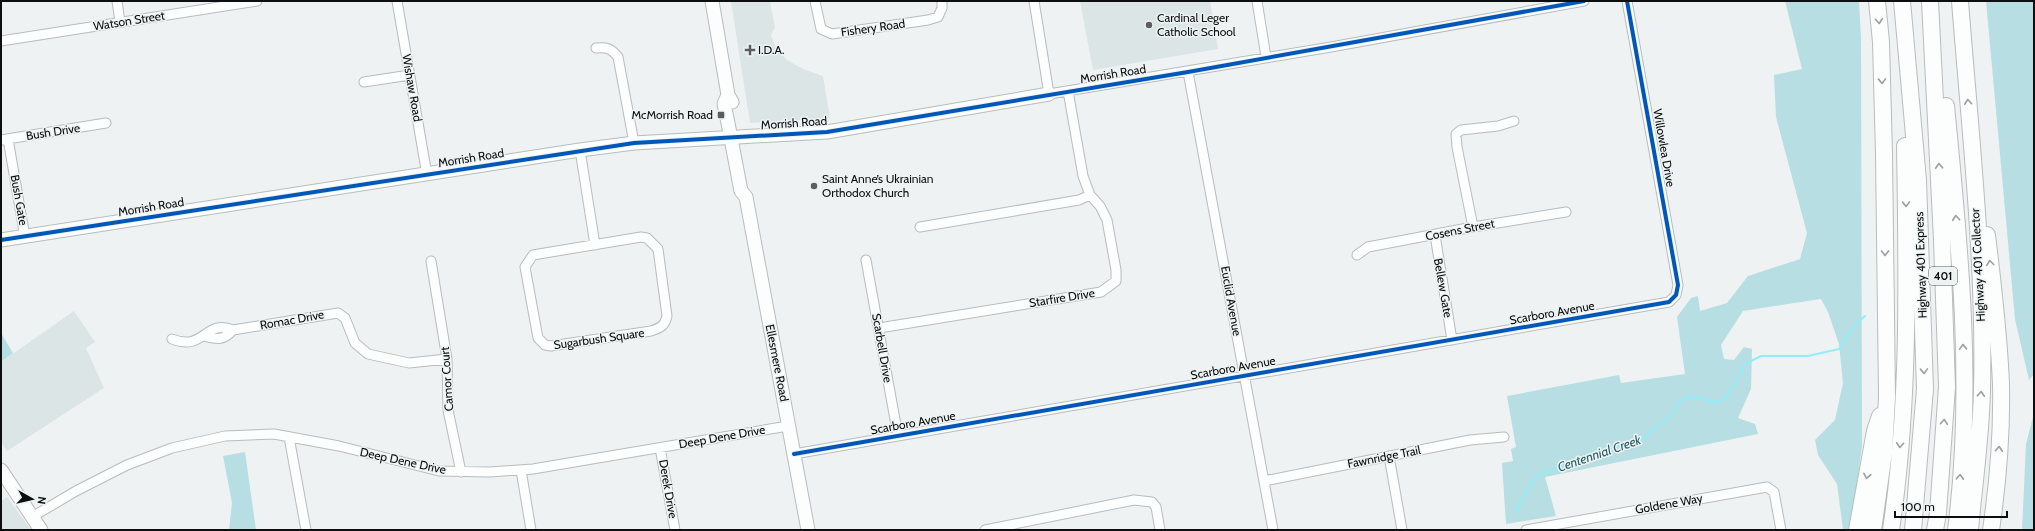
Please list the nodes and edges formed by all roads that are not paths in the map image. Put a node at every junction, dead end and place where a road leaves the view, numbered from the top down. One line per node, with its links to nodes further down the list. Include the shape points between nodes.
1 (117, 1): 16 (street)
2 (257, 1): 16 (street, Watson Street)
3 (397, 1): 23 (street, Wishaw Road)
4 (712, 1): 29 (street, Ellesmere Road, via 728,95 724,104)
5 (815, 1): 6 (street, Fishery Road, via 821,29 832,34 928,20 938,17)
6 (942, 1)
7 (1034, 1): 26 (street)
8 (1257, 1): 21 (street)
9 (1584, 1): 15 (street, Morrish Road)
10 (1627, 1): 46 (street, Willowlea Drive, via 1678,285)
11 (1877, 1): 54 (highway, one-way to 54, via 1881,42 1884,154)
12 (1902, 1): 18 (highway, Highway 401 Express / 401)
13 (1930, 1): 17 (highway, Highway 401 Express / 401)
14 (1960, 1): 31 (highway, Highway 401 Collector, one-way to 14)
15 (1563, 3): 21 (street, Morrish Road)
16 (120, 22): 19 (street, Watson Street)
17 (1932, 22): 82 (highway, Highway 401 Express / 401, one-way to 17, via 1946,387); 83 (highway, one-way to 17, via 1964,420 1959,247 1941,62)
18 (1903, 25): 80 (highway, one-way to 80, via 1906,374 1897,494); 81 (highway, Highway 401 Express / 401, one-way to 81, via 1918,180 1925,389)
19 (1, 41)
20 (596, 48): 32 (street, via 605,47 613,50 618,56)
21 (1266, 57): 22 (street, Morrish Road)
22 (1188, 72): 25 (street, Morrish Road); 53 (street, Euclid Avenue)
23 (410, 75): 24 (street); 34 (street, Wishaw Road)
24 (364, 82)
25 (1068, 91): 26 (street, Morrish Road); 35 (street, Starfire Drive, via 1083,176)
26 (1049, 94): 29 (street, Morrish Road, via 827,132)
27 (1514, 121): 38 (street, via 1498,126 1461,130 1456,134)
28 (106, 123): 30 (street, Bush Drive)
29 (734, 137): 32 (street, Morrish Road); 55 (street, Ellesmere Road, via 741,191 746,197)
30 (5, 140): 40 (street, Bush Gate)
31 (1971, 140): 84 (highway, Highway 401 Collector, one-way to 31, via 1982,392 1981,298); 85 (highway, one-way to 31, via 1998,466 2001,384 1995,302 1980,178)
32 (634, 143): 33 (street, Morrish Road)
33 (580, 150): 34 (street, Morrish Road); 42 (street)
34 (427, 175): 40 (street, Morrish Road)
35 (1090, 194): 37 (street, via 1079,200); 47 (street, Starfire Drive, via 1107,220 1116,270 1116,281 1108,288 1101,292)
36 (1566, 212): 38 (street, Cosens Street)
37 (920, 227)
38 (1473, 227): 39 (street, Cosens Street)
39 (1435, 235): 43 (street, Cosens Street, via 1368,247); 51 (street, Bellew Gate)
40 (25, 236): 41 (street, Morrish Road)
41 (1, 240)
42 (595, 245): 42 (street, Sugarbush Square, via 533,255 526,267 538,338 545,345 651,332 666,323 656,245 641,236)
43 (1357, 255)
44 (866, 260): 47 (street, Scarbell Drive)
45 (431, 261): 52 (street, Camor Court)
46 (1674, 299): 51 (street, Scarboro Avenue, via 1665,304)
47 (879, 328): 56 (street, Scarbell Drive)
48 (233, 330): 49 (street, Romac Drive, via 226,338); 49 (street, Romac Drive, via 224,326 213,328); 52 (street, Romac Drive, via 338,313 346,318 355,343 368,354 409,363)
49 (204, 336): 50 (street, Romac Drive, via 188,343)
50 (172, 339)
51 (1452, 340): 53 (street, Scarboro Avenue)
52 (447, 359): 64 (street, Camor Court, via 448,407)
53 (1244, 376): 56 (street, Scarboro Avenue); 65 (street, Euclid Avenue)
54 (1887, 397): 78 (highway, one-way to 78, via 1875,431); 79 (highway, via 1884,452)
55 (788, 426): 59 (street, Deep Dene Drive); 60 (street, Ellesmere Road)
56 (898, 436): 60 (street, Scarboro Avenue)
57 (289, 437): 64 (street, Deep Dene Drive, via 339,446 439,471); 66 (street, Deep Dene Drive, via 274,434 225,436 172,448 127,465); 68 (street)
58 (1504, 437): 61 (street, Fawnridge Trail, via 1470,440)
59 (660, 448): 63 (street, Deep Dene Drive); 70 (street, Derek Drive)
60 (794, 454): 71 (street, Ellesmere Road)
61 (1389, 456): 65 (street, Fawnridge Trail); 75 (street)
62 (1, 470): 66 (street)
63 (521, 470): 64 (street, Deep Dene Drive); 69 (street)
64 (461, 472)
65 (1264, 481): 74 (street, Euclid Avenue)
66 (32, 517): 67 (street)
67 (41, 530)
68 (306, 530)
69 (531, 530)
70 (675, 530)
71 (808, 530)
72 (985, 530): 73 (street, via 1140,500 1152,502 1156,507)
73 (1160, 530)
74 (1273, 530)
75 (1402, 530)
76 (1526, 530): 77 (street, Goldene Way, via 1767,487 1774,492)
77 (1781, 530)
78 (1857, 530)
79 (1873, 530)
80 (1891, 530)
81 (1913, 530)
82 (1935, 530)
83 (1956, 530)
84 (1970, 530)
85 (1991, 530)

